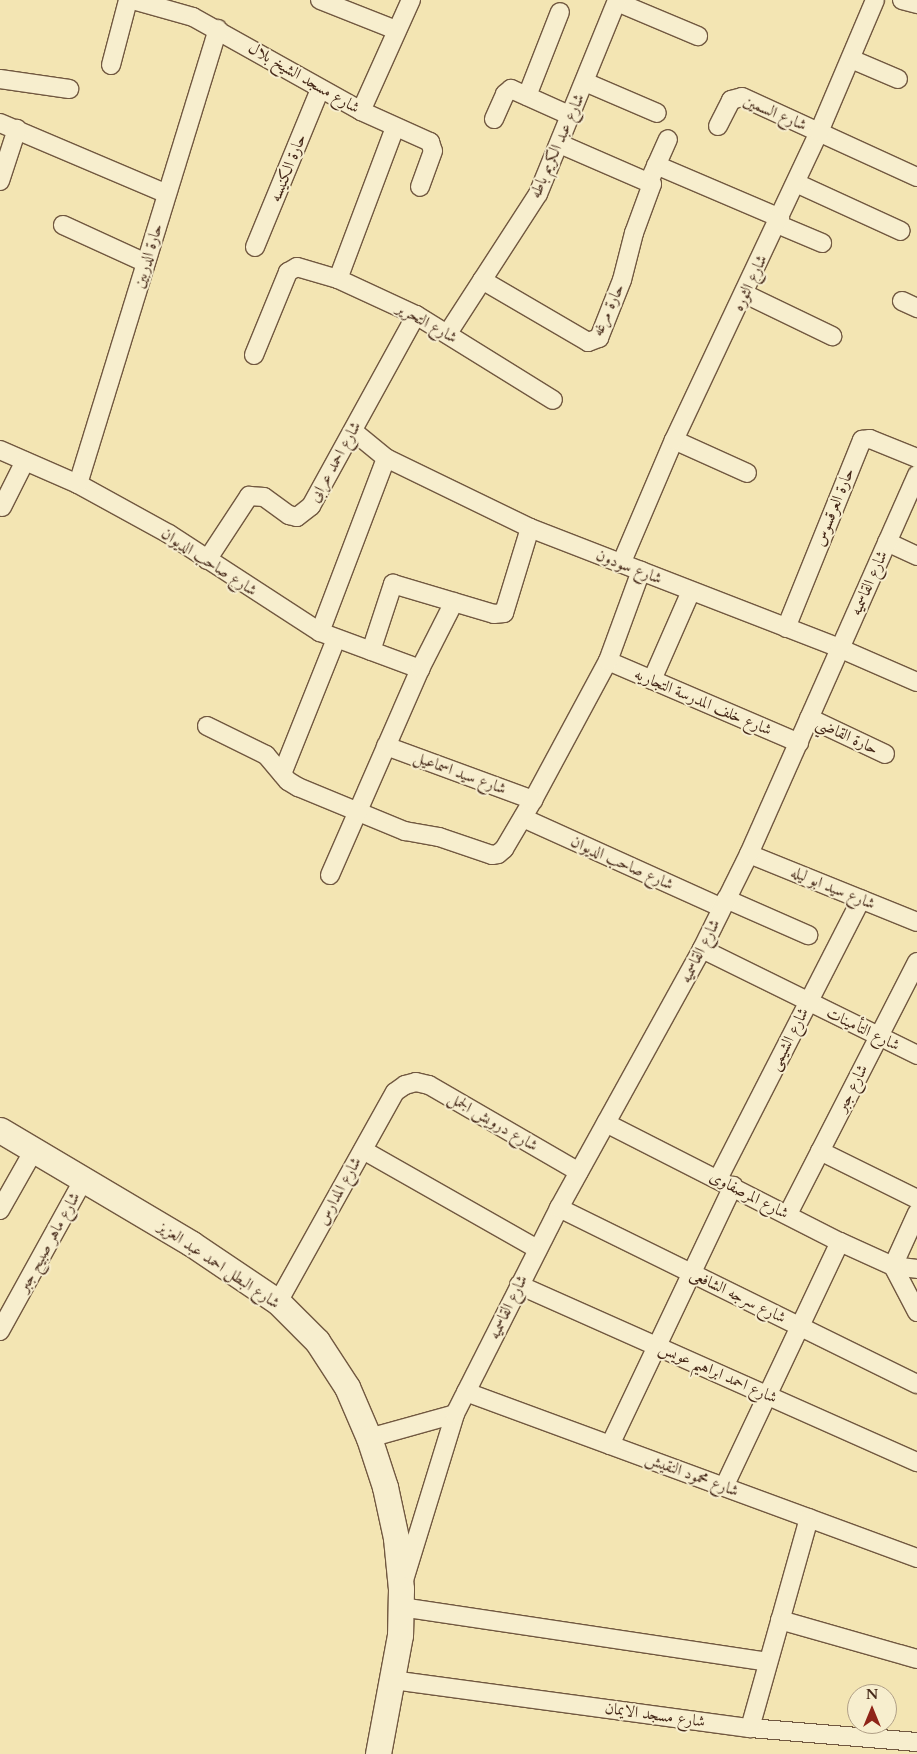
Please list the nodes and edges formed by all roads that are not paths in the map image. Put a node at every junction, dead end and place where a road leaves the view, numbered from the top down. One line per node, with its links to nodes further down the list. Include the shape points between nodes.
1 (128, 0): 14 (street)
2 (320, 0): 11 (street)
3 (411, 0): 11 (street)
4 (875, 0): 13 (street, شارع الثوره)
5 (902, 0): 8 (street)
6 (144, 1): 10 (street, شارع مسجد الشيخ بلال, via 176,10)
7 (617, 1): 12 (street); 17 (street, شارع عبد الكريم باطه)
8 (917, 4)
9 (560, 12): 20 (street)
10 (218, 29): 19 (street, شارع مسجد الشيخ بلال); 38 (street, حارة الدربين)
11 (396, 30): 21 (street)
12 (698, 36)
13 (852, 59): 15 (street); 29 (street, شارع الثوره)
14 (111, 66)
15 (898, 78)
16 (0, 79): 18 (street)
17 (585, 82): 22 (street); 23 (street, شارع عبد الكريم باطه)
18 (69, 89)
19 (320, 89): 21 (street, شارع مسجد الشيخ بلال); 43 (street, حارة الكنيسه)
20 (527, 96): 23 (street); 24 (street, via 508,90)
21 (361, 111): 27 (street, شارع مسجد الشيخ بلال)
22 (657, 113)
23 (571, 116): 31 (street, شارع عبد الكريم باطه)
24 (494, 119)
25 (0, 123): 28 (street)
26 (718, 126): 29 (street, شارع السمين, via 732,100 738,96)
27 (395, 127): 37 (street, شارع مسجد الشيخ بلال, via 433,146); 45 (street)
28 (17, 129): 34 (street); 38 (street)
29 (819, 132): 33 (street); 36 (street, شارع الثوره)
30 (668, 139): 32 (street)
31 (560, 144): 35 (street); 46 (street, شارع عبد الكريم باطه, via 538,194)
32 (656, 165): 35 (street); 39 (street)
33 (917, 177)
34 (0, 181)
35 (650, 183): 46 (street, حارة مرغه, via 622,280 596,341 588,342)
36 (796, 183): 39 (street, شارع الثوره); 41 (street)
37 (420, 187)
38 (167, 194): 44 (street, حارة الدربين)
39 (779, 221): 42 (street); 47 (street, شارع الثوره)
40 (63, 224): 44 (street)
41 (901, 231)
42 (822, 244)
43 (255, 247)
44 (146, 263): 61 (street, حارة الدربين)
45 (338, 279): 48 (street, شارع التحرير); 51 (street, شارع التحرير, via 292,268)
46 (482, 280): 49 (street, شارع عبد الكريم باطه)
47 (745, 294): 50 (street); 54 (street, شارع الثوره)
48 (416, 315): 49 (street, شارع التحرير); 53 (street, شارع احمد عرابى)
49 (448, 333): 52 (street, شارع التحرير)
50 (832, 336)
51 (254, 355)
52 (553, 400)
53 (353, 431): 56 (street, شارع سودون); 66 (street, شارع احمد عرابى, via 304,514 289,515 264,497 249,496)
54 (674, 440): 59 (street); 67 (street, شارع الثوره)
55 (0, 450): 58 (street, شارع صاحب الديوان)
56 (386, 458): 63 (street, شارع سودون); 72 (street)
57 (917, 458): 71 (street, حارة العرقسوس, via 870,439 862,440)
58 (25, 460): 61 (street, شارع صاحب الديوان); 62 (street)
59 (747, 473)
60 (917, 474): 64 (street, شارع القاسميه)
61 (78, 484): 66 (street, شارع صاحب الديوان, via 169,534)
62 (2, 506)
63 (530, 528): 67 (street, شارع سودون); 70 (street, via 504,613 494,614)
64 (887, 542): 65 (street); 73 (street, شارع القاسميه)
65 (917, 556)
66 (208, 560): 72 (street, شارع صاحب الديوان)
67 (621, 564): 68 (street, شارع سودون)
68 (641, 571): 69 (street, شارع سودون); 75 (street)
69 (691, 591): 71 (street, شارع سودون); 77 (street)
70 (454, 602): 74 (street, via 393,584); 76 (street)
71 (786, 628): 73 (street, شارع سودون)
72 (328, 636): 74 (street, شارع صاحب الديوان); 84 (street)
73 (839, 648): 78 (street, شارع سودون); 79 (street, شارع القاسميه)
74 (370, 651): 76 (street, شارع صاحب الديوان)
75 (608, 661): 77 (street, شارع خلف المدرسة التجاريه); 85 (street)
76 (420, 669): 82 (street)
77 (652, 680): 81 (street, شارع خلف المدرسة التجاريه)
78 (917, 682)
79 (809, 718): 81 (street, شارع القاسميه); 83 (street, حارة القاضي)
80 (207, 726): 84 (street, via 266,755)
81 (798, 742): 88 (street, شارع القاسميه)
82 (386, 746): 85 (street, شارع سيد اسماعيل); 86 (street)
83 (886, 754)
84 (282, 774): 86 (street, via 298,787)
85 (533, 800): 87 (street)
86 (358, 812): 87 (street, via 405,831 439,837 492,855 498,854); 89 (street)
87 (522, 818): 91 (street, شارع صاحب الديوان)
88 (749, 854): 90 (street, شارع سيد ابو ليله); 91 (street, شارع القاسميه)
89 (330, 875)
90 (860, 899): 92 (street, شارع سيد ابو ليله); 96 (street, شارع الشيمى)
91 (724, 903): 93 (street, شارع صاحب الديوان); 94 (street, شارع القاسميه)
92 (916, 919)
93 (808, 935)
94 (702, 948): 96 (street, شارع التأمينات); 100 (street, شارع القاسميه)
95 (917, 962): 97 (street, شارع جبر)
96 (808, 1001): 97 (street, شارع التأمينات); 107 (street, شارع الشيمى)
97 (879, 1036): 98 (street, شارع التأمينات); 104 (street, شارع جبر)
98 (917, 1055)
99 (405, 1085): 103 (street, شارع المدارس, via 395,1092); 105 (street, شارع درويش الجمل, via 416,1082 429,1085)
100 (606, 1123): 105 (street, شارع القاسميه); 107 (street, شارع المرصفاوى)
101 (0, 1130): 102 (main road, شارع البطل احمد عبد العزيز)
102 (34, 1150): 106 (main road, شارع البطل احمد عبد العزيز); 110 (street)
103 (363, 1150): 114 (street); 119 (street, شارع المدارس)
104 (820, 1151): 108 (street); 112 (street, شارع جبر)
105 (579, 1172): 109 (street, شارع القاسميه)
106 (84, 1179): 119 (main road, شارع البطل احمد عبد العزيز, via 192,1244); 122 (street, شارع ماهر صبيح جبر)
107 (725, 1183): 112 (street, شارع المرصفاوى); 117 (street, شارع الشيمى)
108 (917, 1199)
109 (559, 1208): 114 (street, شارع القاسميه); 117 (street, شارع سرجه الشافعى)
110 (0, 1210)
111 (917, 1213): 115 (street)
112 (788, 1214): 113 (street, شارع المرصفاوى)
113 (840, 1242): 115 (street, شارع المرصفاوى); 121 (street)
114 (537, 1249): 118 (street, شارع القاسميه)
115 (892, 1266): 116 (street, شارع المرصفاوى); 120 (street)
116 (917, 1269)
117 (692, 1273): 121 (street, شارع سرجه الشافعى); 123 (street, شارع الشيمى)
118 (519, 1285): 123 (street, شارع احمد ابراهيم عويس); 125 (street, شارع القاسميه)
119 (278, 1302): 128 (main road, شارع البطل احمد عبد العزيز, via 317,1341 347,1387)
120 (917, 1312)
121 (800, 1327): 124 (street, شارع سرجه الشافعى); 126 (street)
122 (0, 1331)
123 (657, 1346): 126 (street, شارع احمد ابراهيم عويس); 129 (street, شارع الشيمى)
124 (917, 1384)
125 (466, 1392): 127 (street, شارع القاسميه); 129 (street, شارع محمود النقيش)
126 (767, 1395): 130 (street, شارع احمد ابراهيم عويس); 131 (street)
127 (455, 1414): 128 (street); 134 (street, شارع القاسميه)
128 (369, 1438): 134 (main road, شارع البطل احمد عبد العزيز, via 395,1530)
129 (610, 1445): 131 (street, شارع محمود النقيش)
130 (917, 1462)
131 (724, 1487): 132 (street, شارع محمود النقيش)
132 (809, 1518): 133 (street, شارع محمود النقيش); 135 (street)
133 (917, 1558)
134 (401, 1598): 137 (street); 138 (main road, شارع البطل احمد عبد العزيز)
135 (780, 1620): 136 (street); 137 (street)
136 (917, 1659)
137 (768, 1662): 139 (street)
138 (393, 1680): 139 (street, شارع مسجد الايمان); 141 (main road, شارع البطل احمد عبد العزيز)
139 (750, 1728): 140 (street, شارع مسجد الايمان)
140 (917, 1742)
141 (378, 1754)

